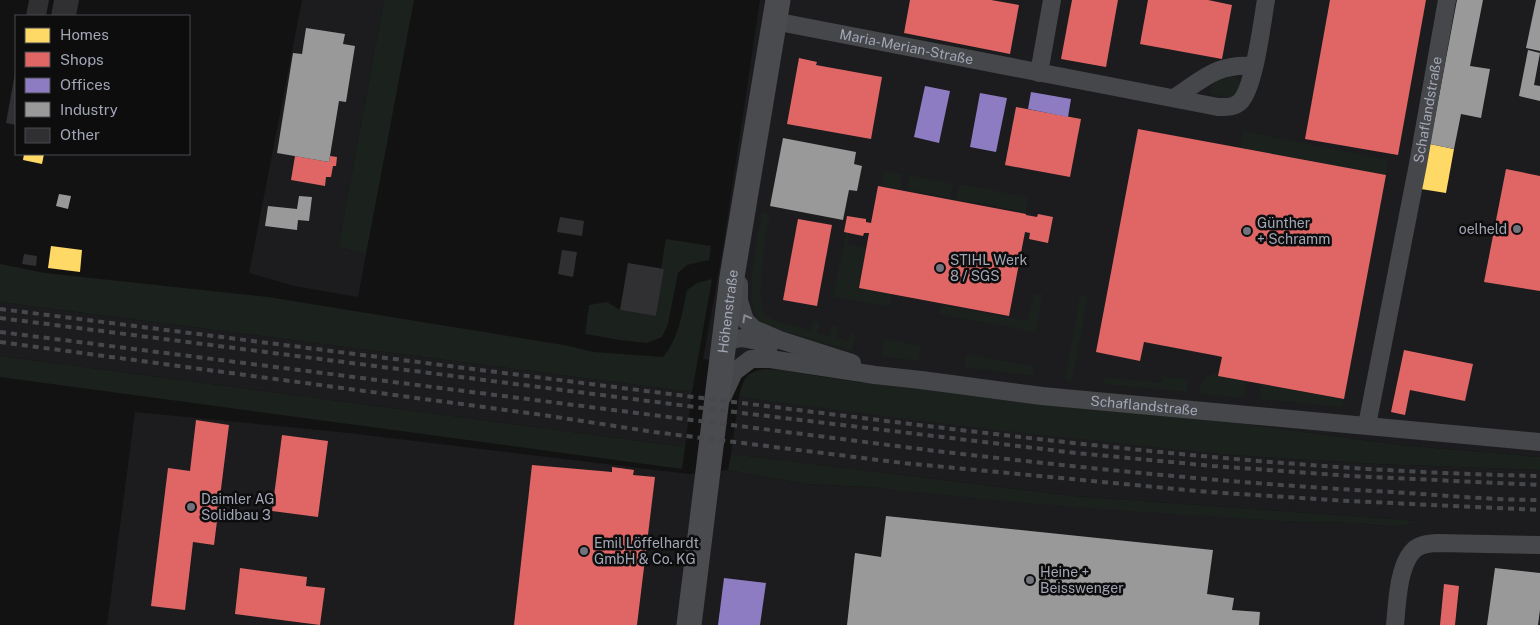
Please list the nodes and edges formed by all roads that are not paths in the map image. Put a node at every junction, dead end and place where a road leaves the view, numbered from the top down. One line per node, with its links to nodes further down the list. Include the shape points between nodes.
1 (1052, 0): 6 (street)
2 (1266, 0): 5 (street, Maria-Merian-Straße)
3 (1447, 0): 13 (street, Schaflandstraße)
4 (776, 11): 6 (street, Maria-Merian-Straße); 8 (main road, Höhenstraße)
5 (1254, 66): 7 (street, via 1220,69); 7 (street, Maria-Merian-Straße, via 1246,93 1232,107)
6 (1039, 73): 7 (street, Maria-Merian-Straße)
7 (1174, 98)
8 (739, 236): 10 (street, Schaflandstraße, one-way to 8, via 780,340 754,329 745,320 739,301); 11 (main road, Höhenstraße)
9 (751, 359): 11 (street, Schaflandstraße); 11 (street); 12 (street, Schaflandstraße)
10 (851, 363): 11 (street, Schaflandstraße, via 734,338 726,343); 12 (street, Schaflandstraße)
11 (725, 364): 16 (main road, Höhenstraße, via 713,420)
12 (921, 380): 13 (street, Schaflandstraße, via 1042,396)
13 (1367, 425): 14 (street, Schaflandstraße)
14 (1540, 442)
15 (1540, 546): 17 (street, via 1423,544 1412,551 1405,564)
16 (689, 625)
17 (1395, 625)

